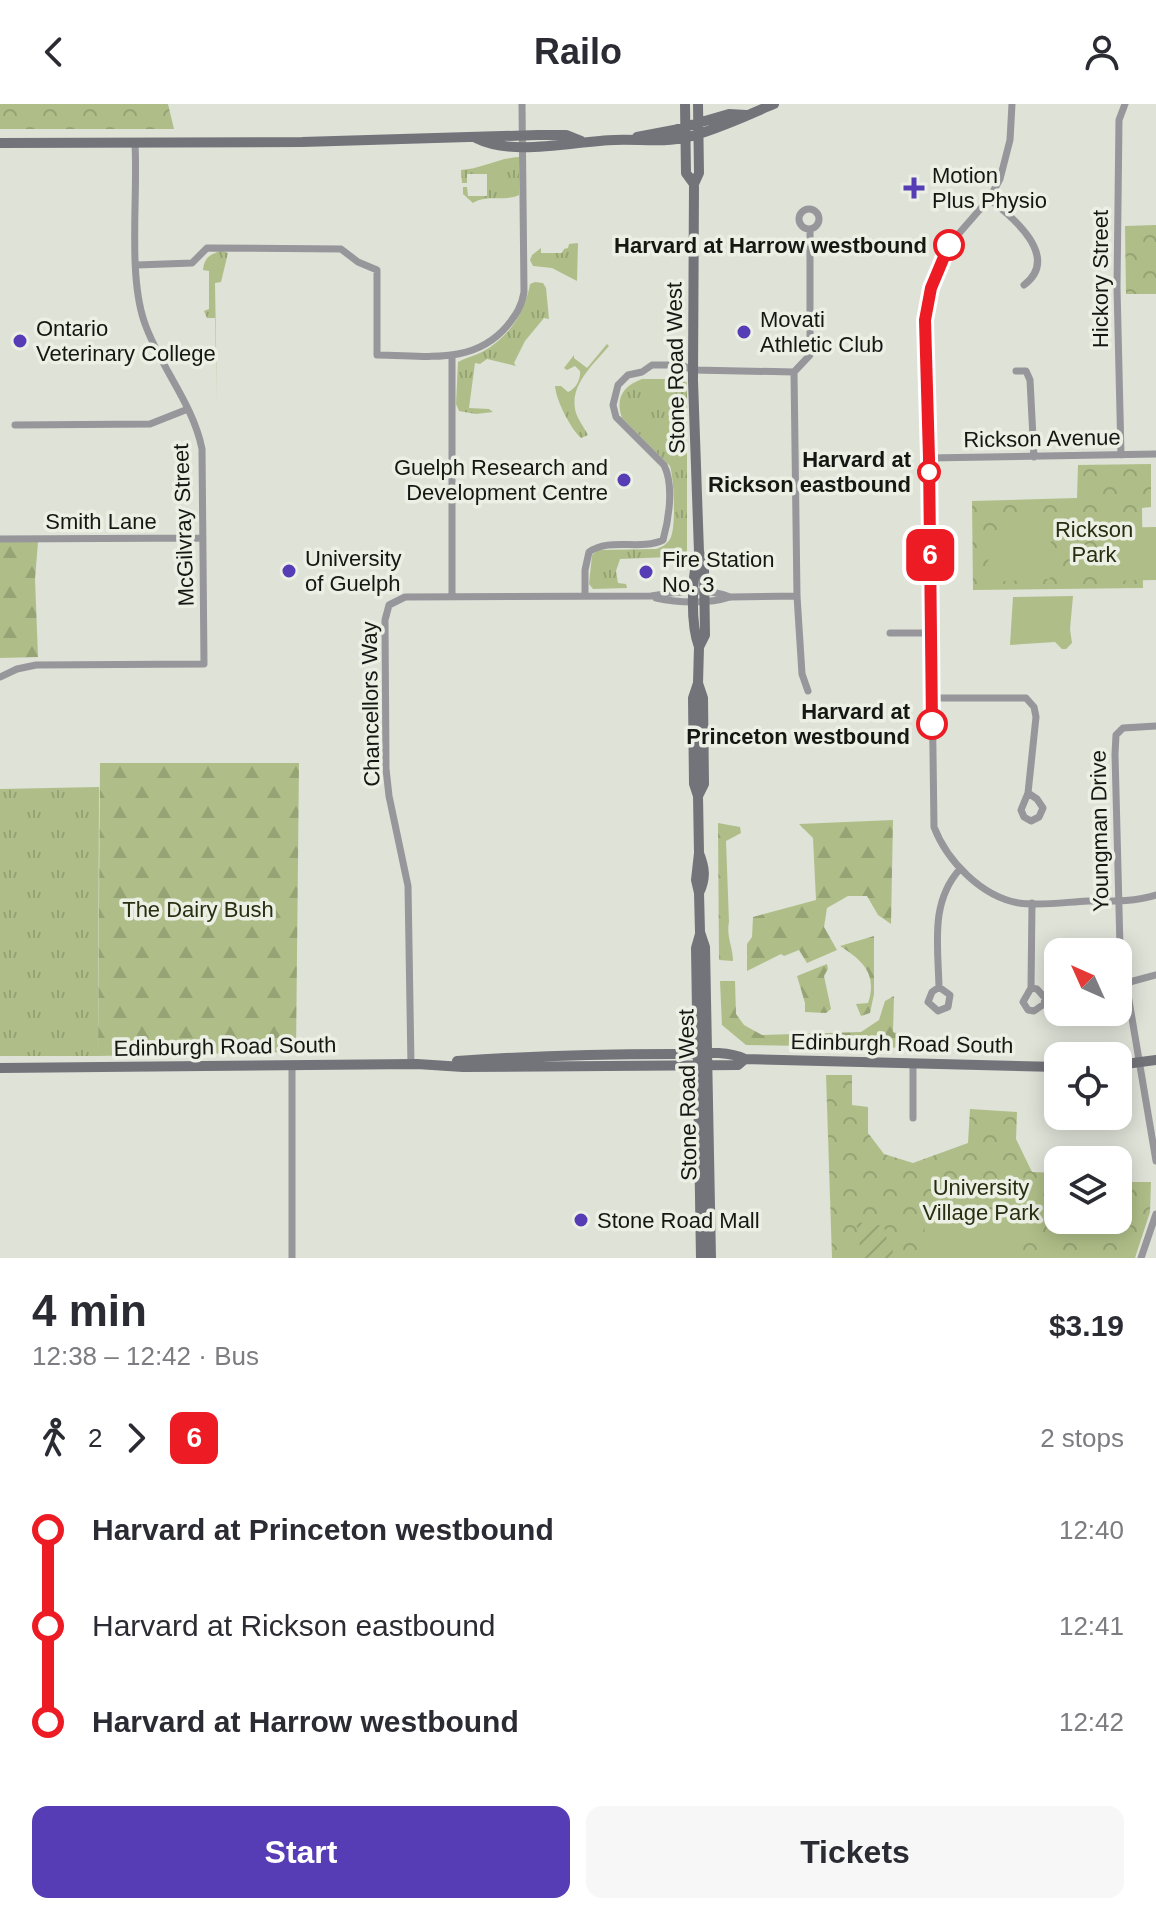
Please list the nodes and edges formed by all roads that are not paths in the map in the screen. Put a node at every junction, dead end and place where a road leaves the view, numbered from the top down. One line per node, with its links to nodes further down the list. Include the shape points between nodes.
1 (522, 104): 9 (street)
2 (685, 104): 8 (main road, Stone Road West)
3 (698, 104): 7 (main road, Stone Road West)
4 (774, 104): 7 (main road, via 734,123)
5 (1012, 104): 13 (street, via 1006,162)
6 (1125, 104): 24 (street, Hickory Street, via 1119,120 1117,272)
7 (699, 128): 8 (main road); 12 (main road, Stone Road West, via 699,173)
8 (685, 132): 9 (main road, via 654,142 581,141 568,146); 12 (main road, Stone Road West, via 686,173)
9 (522, 141): 11 (main road, via 491,146 476,138); 17 (street, via 522,303 493,340)
10 (0, 143): 11 (main road)
11 (135, 144): 15 (street, McGilvray Street)
12 (694, 184): 18 (main road, Stone Road West)
13 (989, 199): 16 (street, via 1021,226 1035,249 1033,278); 26 (street, via 948,246 931,288 925,320)
14 (810, 229): 20 (street, via 810,355)
15 (137, 265): 17 (street, via 192,263 207,248 341,249 377,270 377,355); 21 (street, McGilvray Street, via 144,323)
16 (1024, 285)
17 (452, 355): 29 (street)
18 (693, 370): 20 (street); 30 (street, via 652,365 618,385 616,417 669,475 667,527 663,540 653,545 598,546 589,552); 31 (main road, Stone Road West, via 699,552 704,569)
19 (1016, 371): 25 (street, via 1026,371 1030,380)
20 (794, 372): 32 (street)
21 (188, 409): 22 (street, via 150,424); 27 (street, McGilvray Street, via 202,449)
22 (15, 425)
23 (1156, 454): 24 (street, Rickson Avenue)
24 (1121, 455): 25 (street, Rickson Avenue)
25 (1034, 457): 26 (street, Rickson Avenue)
26 (929, 458): 34 (street)
27 (203, 538): 28 (street, Smith Lane); 35 (street, McGilvray Street, via 204,664 32,665)
28 (0, 539)
29 (452, 595): 30 (street, Chancellors Way); 56 (street, Chancellors Way, via 399,598 389,605 385,620 386,769 408,886)
30 (585, 595): 31 (street, Chancellors Way)
31 (699, 596): 32 (street, Chancellors Way); 50 (main road, Stone Road West, via 705,635 693,698 693,742 699,853 705,867 696,948)
32 (797, 596): 36 (street, via 802,674)
33 (890, 633): 34 (street)
34 (930, 633): 37 (street)
35 (0, 677)
36 (808, 691)
37 (931, 698): 39 (street, via 1026,698 1036,717); 40 (street, via 934,827)
38 (1156, 726): 42 (street, Youngman Drive, via 1128,726 1116,735)
39 (1028, 793)
40 (960, 869): 43 (street, via 991,892); 47 (street, via 940,900)
41 (1156, 895): 42 (street)
42 (1118, 900): 43 (street); 44 (street, Youngman Drive)
43 (1032, 903): 48 (street)
44 (1122, 938)
45 (1156, 975): 46 (street)
46 (1132, 981)
47 (939, 987)
48 (1031, 988)
49 (1132, 1018): 54 (street, Youngman Drive)
50 (702, 1059): 52 (main road, Edinburgh Road South, via 738,1065 745,1059); 56 (main road, Edinburgh Road South); 61 (main road, Stone Road West); 63 (main road, Stone Road West)
51 (1156, 1060): 54 (main road)
52 (913, 1063): 57 (main road, Edinburgh Road South); 59 (street)
53 (1132, 1064): 54 (main road)
54 (1140, 1064): 60 (street, Youngman Drive)
55 (292, 1065): 56 (main road, Edinburgh Road South); 58 (main road, Edinburgh Road South); 65 (street)
56 (411, 1065)
57 (1044, 1067)
58 (0, 1068)
59 (913, 1118)
60 (1155, 1142): 62 (street, Youngman Drive)
61 (698, 1160): 63 (main road); 66 (main road, Stone Road West)
62 (1156, 1161)
63 (708, 1172): 67 (main road, Stone Road West)
64 (1156, 1214): 68 (street)
65 (292, 1258)
66 (701, 1258)
67 (711, 1258)
68 (1141, 1258)

